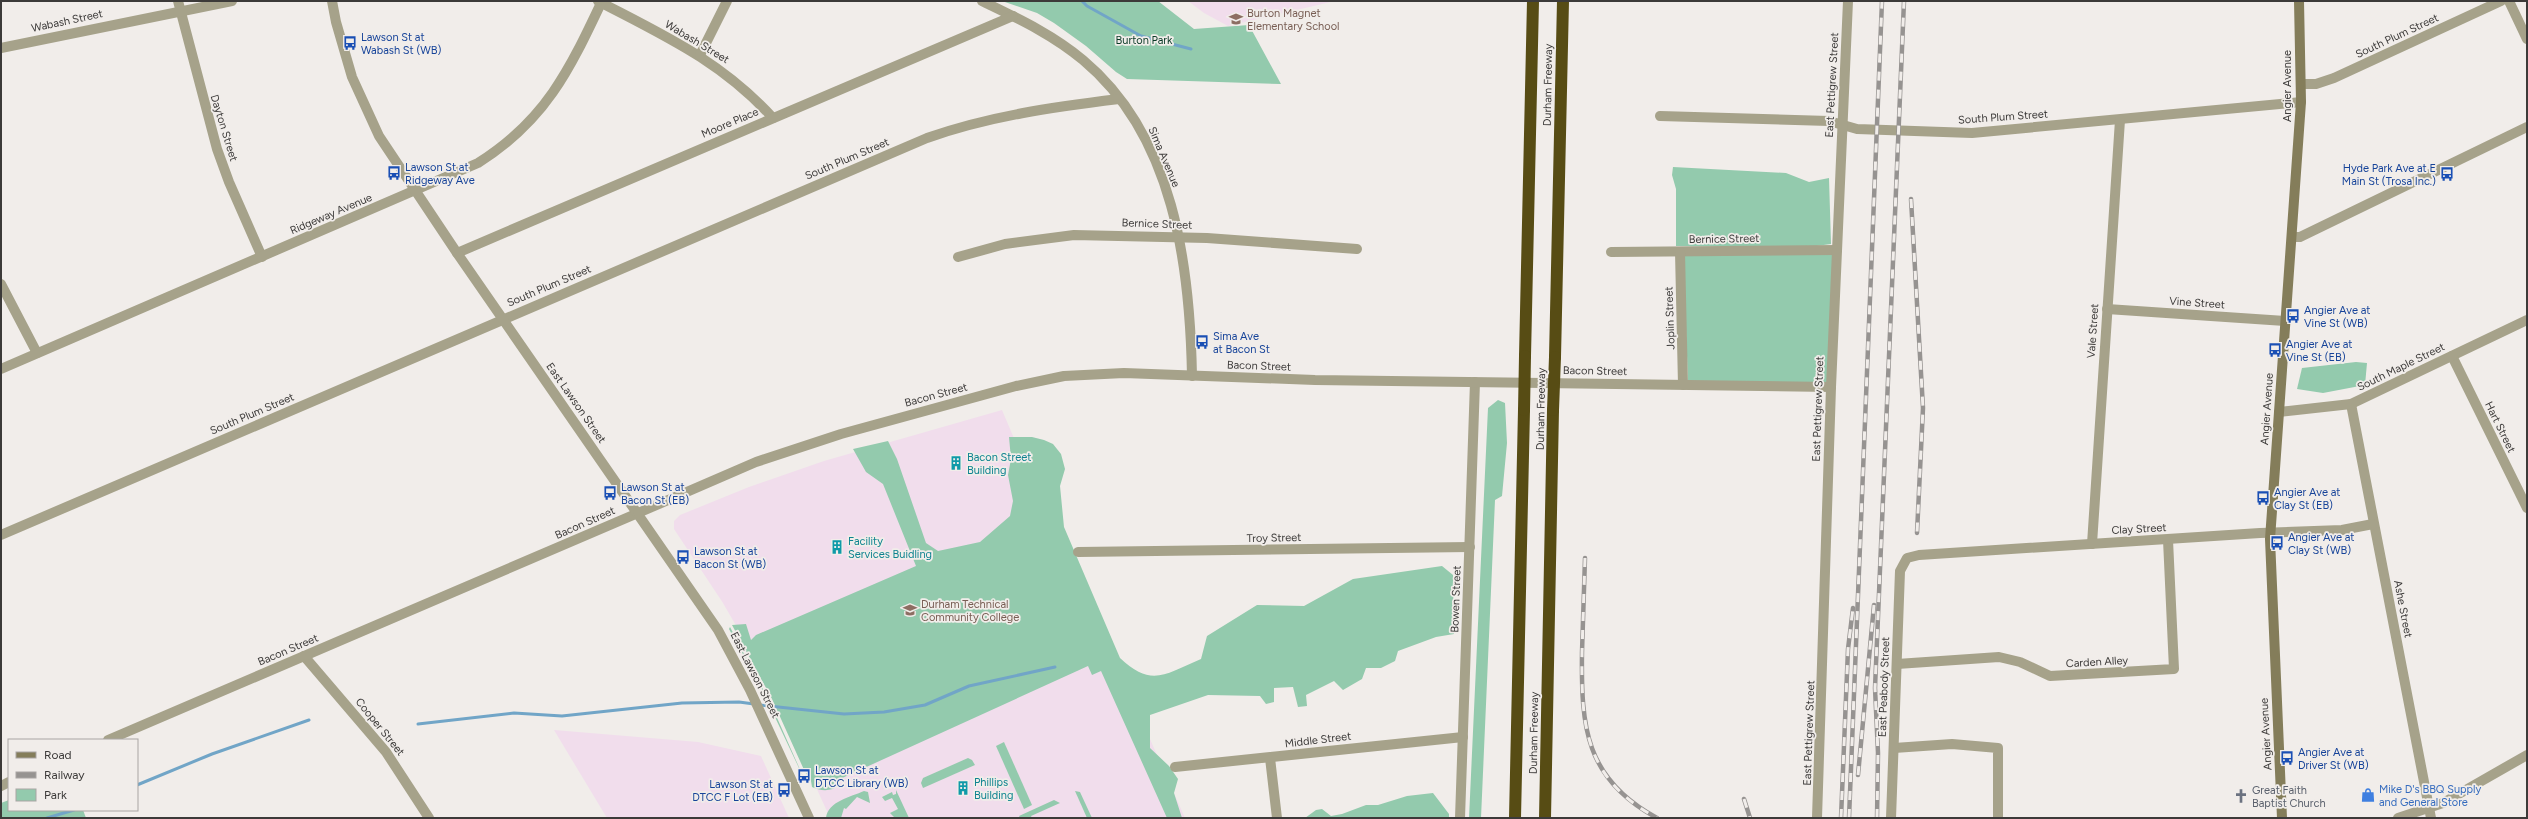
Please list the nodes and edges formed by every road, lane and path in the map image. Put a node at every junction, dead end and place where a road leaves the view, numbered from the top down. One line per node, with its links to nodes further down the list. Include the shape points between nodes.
1 (232, 1): 12 (street, Wabash Street)
2 (332, 1): 25 (street, East Lawson Street, via 343,51 363,105 379,136)
3 (727, 1): 16 (street)
4 (982, 1): 13 (street, Sima Avenue)
5 (1532, 1): 61 (highway, Durham Freeway, bridge)
6 (1563, 1): 62 (highway, Durham Freeway, bridge)
7 (1848, 1): 23 (street, East Pettigrew Street)
8 (2299, 1): 17 (main road, Angier Avenue)
9 (2501, 1): 17 (street, South Plum Street, via 2334,78 2316,84)
10 (2509, 1): 14 (street)
11 (600, 2): 16 (street, Wabash Street); 25 (street, Ridgeway Avenue, via 574,62 528,124 478,163)
12 (179, 6): 15 (street, Wabash Street); 33 (street, Dayton Street, via 217,149)
13 (1014, 16): 18 (street, Sima Avenue, via 1069,49 1097,74); 21 (street, Moore Place)
14 (2527, 39)
15 (1, 48)
16 (700, 55): 21 (street, Wabash Street, via 736,81)
17 (2301, 84): 19 (main road, Angier Avenue)
18 (1119, 99): 26 (street, Sima Avenue, via 1148,144 1164,185); 37 (street, South Plum Street, via 1042,110 970,125 928,138)
19 (2301, 102): 22 (street, South Plum Street); 27 (main road, Angier Avenue)
20 (1660, 116): 23 (street, South Plum Street, via 1829,121)
21 (773, 118): 32 (street, Moore Place)
22 (2120, 120): 23 (street, South Plum Street, via 1972,133 1857,129); 36 (street, Vale Street)
23 (1842, 125): 29 (street, East Pettigrew Street)
24 (2527, 127): 27 (street, via 2300,237)
25 (416, 191): 32 (street, East Lawson Street); 33 (street, Ridgeway Avenue)
26 (1179, 237): 28 (street, Bernice Street); 34 (street, Bernice Street, via 1052,236 1005,244); 43 (street, Sima Avenue, via 1189,296)
27 (2292, 237): 39 (main road, Angier Avenue)
28 (1357, 249)
29 (1837, 250): 31 (street, Bernice Street); 46 (street, East Pettigrew Street)
30 (1611, 252): 31 (street, Bernice Street)
31 (1680, 252): 45 (street, Joplin Street)
32 (457, 253): 37 (street, East Lawson Street)
33 (262, 257): 40 (street, Ridgeway Avenue)
34 (958, 257)
35 (1, 284): 40 (street)
36 (2107, 309): 39 (street, Vine Street); 55 (street, Vale Street)
37 (503, 319): 50 (street, East Lawson Street); 53 (street, South Plum Street)
38 (2527, 320): 41 (street, South Maple Street)
39 (2285, 321): 48 (main road, Angier Avenue)
40 (37, 353): 42 (street, Ridgeway Avenue)
41 (2452, 356): 47 (street, South Maple Street); 49 (street, Hart Street)
42 (1, 369)
43 (1192, 376): 44 (street, Bacon Street); 50 (street, Bacon Street, via 1093,374 1052,377 841,434 756,462)
44 (1475, 382): 45 (street, Bacon Street); 56 (street, Bowen Street)
45 (1684, 385): 46 (street, Bacon Street)
46 (1831, 387): 78 (street, East Pettigrew Street)
47 (2351, 404): 48 (street, South Maple Street); 51 (street, Ashe Street)
48 (2279, 412): 52 (main road, Angier Avenue)
49 (2527, 508)
50 (638, 513): 59 (street, Bacon Street); 71 (street, East Lawson Street, via 718,630 750,690)
51 (2373, 524): 52 (street, Clay Street, via 2342,530); 69 (street, Ashe Street)
52 (2271, 532): 54 (street, Clay Street); 81 (main road, Angier Avenue)
53 (1, 535)
54 (2168, 540): 55 (street, Clay Street); 60 (street, Carden Alley, via 2174,669 2050,676 2020,662 1999,657)
55 (2092, 544): 58 (street, Clay Street, via 1919,555)
56 (1470, 547): 57 (street, Troy Street); 63 (street, Bowen Street)
57 (1078, 552)
58 (1907, 558): 60 (street, East Peabody Street, via 1900,571)
59 (304, 656): 64 (street, Bacon Street); 70 (street, Cooper Street, via 386,752)
60 (1898, 664): 65 (street, East Peabody Street)
61 (1518, 693): 74 (highway); 75 (highway, Durham Freeway)
62 (1547, 724): 76 (highway, Durham Freeway); 77 (highway)
63 (1463, 737): 67 (street, Middle Street); 73 (street, Bowen Street)
64 (110, 739)
65 (1894, 748): 79 (street, East Peabody Street); 80 (street, via 1952,744 1998,748)
66 (2527, 755): 69 (street)
67 (1270, 758): 68 (street, Middle Street); 72 (street)
68 (1175, 767)
69 (2430, 814): 82 (street)
70 (429, 818)
71 (809, 818)
72 (1277, 818)
73 (1460, 818)
74 (1508, 818)
75 (1515, 818)
76 (1545, 818)
77 (1553, 818)
78 (1818, 818)
79 (1891, 818)
80 (1998, 818)
81 (2282, 818)
82 (2398, 818)

